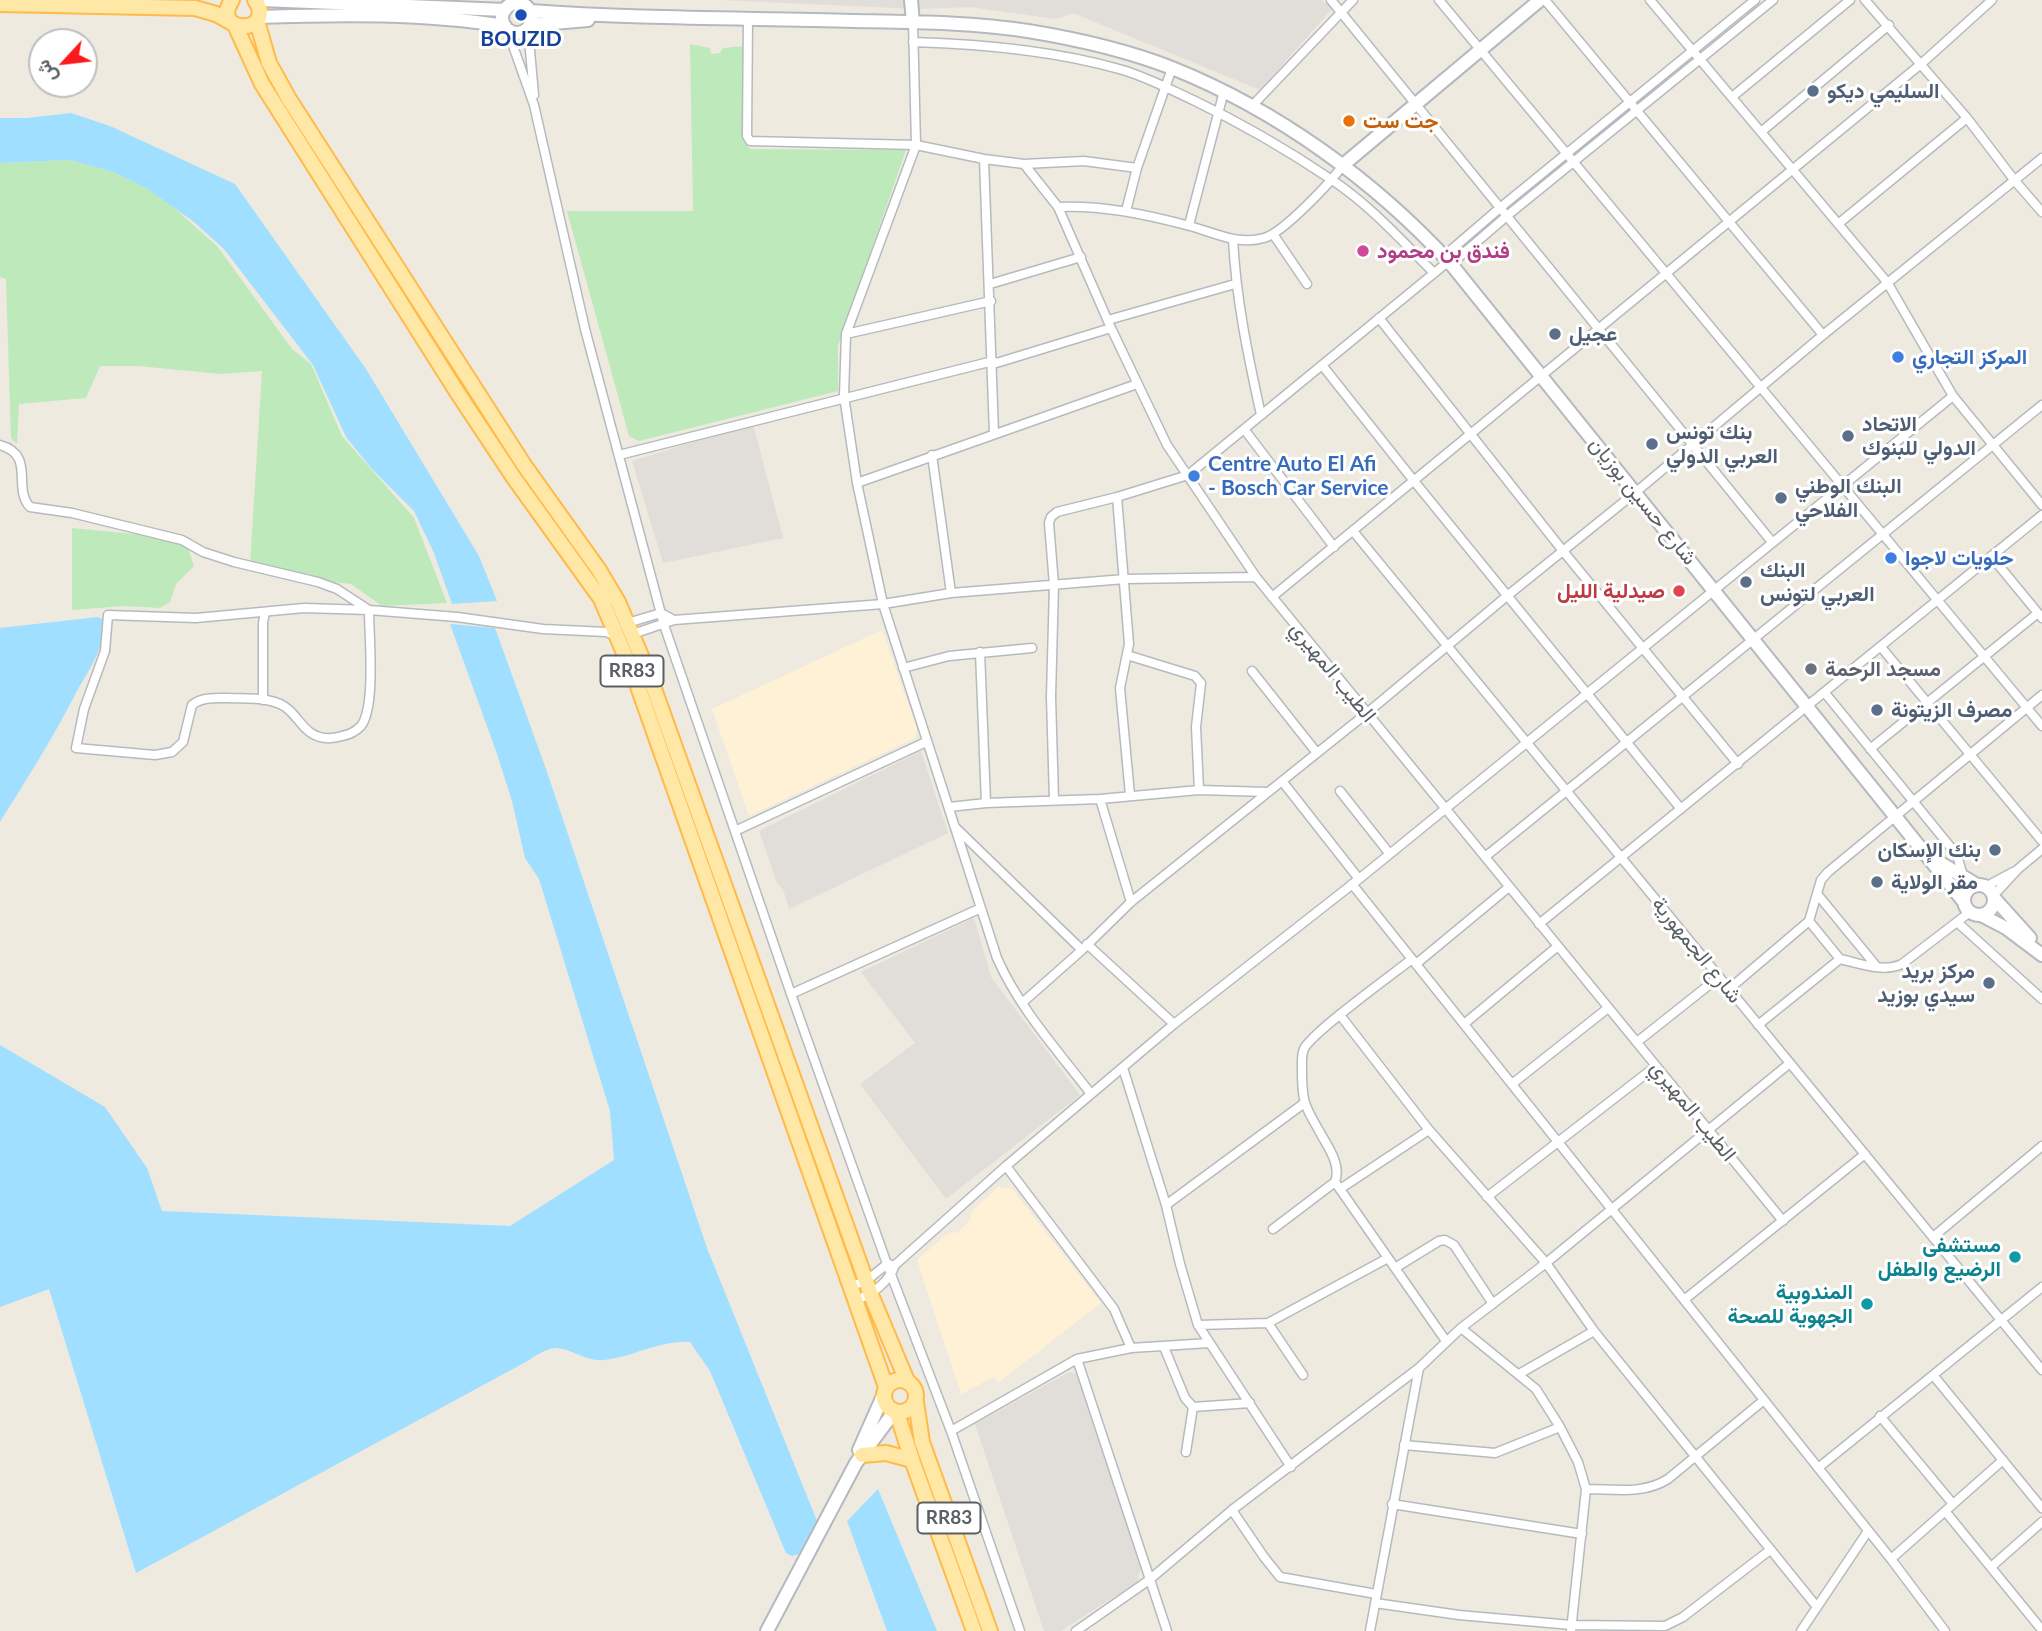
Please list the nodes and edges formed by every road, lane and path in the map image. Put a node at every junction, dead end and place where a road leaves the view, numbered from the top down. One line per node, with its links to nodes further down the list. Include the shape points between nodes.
1 (232, 0): 24 (main road, via 228,11)
2 (255, 0): 22 (main road)
3 (262, 0): 18 (main road)
4 (911, 0): 23 (main road)
5 (1331, 0): 19 (street)
6 (1353, 0): 19 (street)
7 (1440, 0): 29 (street)
8 (1540, 0): 29 (main road)
9 (1545, 0): 38 (street)
10 (1650, 0): 30 (street)
11 (1755, 0): 30 (street)
12 (1773, 0): 31 (street)
13 (1850, 0): 36 (street)
14 (1865, 0): 25 (street)
15 (1992, 0): 32 (street)
16 (0, 4): 24 (main road, via 195,8)
17 (527, 5): 18 (main road); 20 (main road); 26 (main road)
18 (506, 6): 27 (main road, via 502,18)
19 (1343, 11): 37 (street); 40 (street)
20 (605, 17): 21 (main road, شارع حسين بوزيان); 26 (main road)
21 (748, 18): 23 (main road, شارع حسين بوزيان); 45 (street, via 750,141)
22 (258, 19): 24 (main road, via 249,26); 27 (main road, via 299,15 434,19); 126 (main road, RR83, via 269,63 289,99 524,465 599,570)
23 (913, 22): 28 (street); 33 (main road, شارع حسين بوزيان, via 1078,40)
24 (234, 24): 126 (main road, RR83, via 267,92 514,478 589,579)
25 (1889, 26): 32 (street); 44 (street)
26 (529, 27): 27 (main road, via 518,33); 39 (street)
27 (506, 28): 39 (street)
28 (913, 42): 34 (street, via 974,43 1048,54 1122,69); 45 (street)
29 (1480, 49): 37 (main road); 46 (street)
30 (1693, 51): 31 (street); 38 (street)
31 (1700, 59): 36 (street); 41 (street)
32 (1921, 64): 43 (street); 53 (street)
33 (1172, 68): 34 (street); 35 (main road, شارع حسين بوزيان)
34 (1164, 86): 42 (street); 52 (street)
35 (1224, 91): 40 (main road, شارع حسين بوزيان); 42 (street)
36 (1732, 97): 44 (street)
37 (1416, 102): 51 (main road); 57 (street)
38 (1630, 102): 41 (street); 46 (street)
39 (534, 105): 95 (street, via 585,329)
40 (1251, 107): 51 (main road, شارع حسين بوزيان)
41 (1636, 110): 49 (street); 61 (street)
42 (1219, 112): 54 (street); 63 (street)
43 (1967, 118): 55 (street); 62 (street)
44 (1761, 132): 53 (street)
45 (916, 145): 48 (street); 78 (street)
46 (1567, 154): 49 (street); 57 (street)
47 (2042, 158): 55 (street)
48 (984, 159): 50 (street); 71 (street)
49 (1574, 162): 60 (street); 69 (street)
50 (1024, 163): 52 (street, via 1084,161); 56 (street, الطيب المهيري)
51 (1343, 165): 54 (street); 67 (main road, شارع حسين بوزيان)
52 (1137, 168): 58 (street)
53 (1792, 169): 61 (street); 62 (street)
54 (1333, 180): 64 (street); 68 (street)
55 (2015, 181): 59 (street); 70 (street)
56 (1058, 207): 58 (street); 66 (street, الطيب المهيري)
57 (1501, 207): 60 (street); 67 (street)
58 (1126, 211): 63 (street)
59 (2042, 212)
60 (1508, 215): 67 (street); 77 (street)
61 (1729, 222): 69 (street); 79 (street)
62 (1838, 224): 70 (street)
63 (1189, 225): 65 (street)
64 (1273, 234): 65 (street, via 1262,239); 73 (street)
65 (1233, 239): 72 (street)
66 (1081, 257): 71 (street); 76 (street, الطيب المهيري)
67 (1447, 262): 68 (street); 82 (main road, شارع حسين بوزيان)
68 (1434, 273): 75 (street)
69 (1666, 274): 77 (street); 84 (street)
70 (1887, 282): 79 (street); 86 (street)
71 (990, 284): 74 (street)
72 (1235, 284): 76 (street); 88 (street)
73 (1307, 284)
74 (991, 300): 78 (street); 80 (street)
75 (1379, 318): 81 (street); 91 (street)
76 (1109, 324): 80 (street); 83 (street, الطيب المهيري)
77 (1599, 329): 82 (street); 93 (street)
78 (846, 334): 85 (street)
79 (1823, 335): 84 (street)
80 (993, 363): 85 (street); 90 (street)
81 (1322, 365): 88 (street); 98 (street)
82 (1543, 376): 91 (street); 101 (main road, شارع حسين بوزيان)
83 (1137, 384): 90 (street); 97 (street, الطيب المهيري, via 1167,445)
84 (1760, 388): 93 (street); 100 (street)
85 (844, 396): 95 (street); 99 (street)
86 (1953, 396): 94 (street); 100 (street)
87 (2042, 405): 94 (street)
88 (1261, 415): 89 (street)
89 (1244, 429): 97 (street); 108 (street)
90 (995, 434): 96 (street)
91 (1471, 435): 98 (street); 109 (street)
92 (0, 444): 120 (street, via 17,455 24,500 30,507 182,540 234,562 337,589)
93 (1693, 444): 101 (street); 107 (street)
94 (1993, 444): 103 (street); 106 (street)
95 (620, 455): 122 (street)
96 (933, 455): 99 (street); 115 (street)
97 (1188, 475): 102 (street); 111 (street, الطيب المهيري)
98 (1414, 481): 105 (street); 116 (street)
99 (857, 483): 119 (street)
100 (1843, 485): 106 (street); 107 (street)
101 (1636, 492): 109 (street); 114 (main road, شارع حسين بوزيان)
102 (1117, 497): 112 (street); 113 (street, via 1051,517)
103 (2042, 505)
104 (2042, 515): 110 (street)
105 (1353, 531): 108 (street); 128 (street, شارع الجمهورية)
106 (1883, 534): 118 (street); 127 (street)
107 (1772, 542): 114 (street)
108 (1334, 547): 117 (street)
109 (1563, 551): 116 (street); 131 (street)
110 (1991, 556): 118 (street); 123 (street)
111 (1256, 577): 112 (street); 117 (street, الطيب المهيري)
112 (1125, 579): 113 (street); 133 (street)
113 (1054, 585): 115 (street); 161 (street)
114 (1714, 589): 127 (main road, شارع حسين بوزيان); 131 (street)
115 (951, 593): 119 (street)
116 (1507, 596): 128 (street); 137 (street)
117 (1272, 597): 145 (street, الطيب المهيري)
118 (1938, 600): 129 (street); 134 (street)
119 (883, 604): 124 (street); 135 (street)
120 (369, 610): 121 (street); 126 (street, via 543,629); 141 (street, via 368,706 361,726 346,735 324,738 312,734 284,705)
121 (265, 612): 141 (street); 141 (street, via 196,618 108,615 105,651 76,747 167,754 183,742 190,709 197,702 213,698)
122 (661, 613): 124 (street); 125 (street); 126 (street)
123 (2040, 616): 134 (street)
124 (674, 620): 125 (street)
125 (664, 625): 126 (street); 169 (street)
126 (620, 631): 229 (main road, RR83, via 670,734); 230 (main road, RR83)
127 (1755, 640): 140 (street); 143 (main road, شارع حسين بوزيان)
128 (1446, 647): 145 (street); 148 (street, شارع الجمهورية)
129 (1881, 647): 138 (street); 142 (street)
130 (1032, 648): 132 (street)
131 (1642, 648): 137 (street); 140 (street)
132 (980, 652): 135 (street); 163 (street)
133 (1128, 655): 155 (street, via 1195,676 1201,683 1196,727); 159 (street, via 1120,688)
134 (1985, 656): 142 (street); 144 (street)
135 (903, 667): 147 (street)
136 (1252, 671): 151 (street)
137 (1586, 693): 148 (street); 149 (street)
138 (1825, 693): 143 (street); 150 (street)
139 (2042, 695): 144 (street)
140 (1683, 697): 149 (street); 153 (street)
141 (263, 700)
142 (1927, 703): 150 (street); 152 (street)
143 (1808, 707): 153 (street); 167 (main road, شارع حسين بوزيان)
144 (2027, 708): 146 (street); 152 (street)
145 (1367, 713): 151 (street); 165 (street, الطيب المهيري)
146 (2042, 726)
147 (926, 742): 164 (street); 169 (street)
148 (1526, 742): 158 (street, شارع الجمهورية); 165 (street)
149 (1627, 743): 158 (street); 166 (street)
150 (1870, 749): 162 (street)
151 (1317, 754): 154 (street)
152 (1970, 754): 162 (street); 170 (street)
153 (1738, 764): 166 (street)
154 (1282, 781): 157 (street); 177 (street)
155 (1199, 790): 157 (street); 159 (street)
156 (1340, 791): 172 (street)
157 (1268, 792): 181 (street)
158 (1567, 792): 174 (street); 175 (street, شارع الجمهورية)
159 (1130, 795): 160 (street)
160 (1100, 799): 161 (street); 181 (street)
161 (1054, 800): 163 (street)
162 (1913, 801): 167 (street); 176 (street, via 1957,855)
163 (986, 803): 164 (street)
164 (949, 807): 168 (street)
165 (1445, 808): 172 (street); 174 (street, الطيب المهيري)
166 (1681, 809): 175 (street)
167 (1896, 815): 173 (main road, شارع حسين بوزيان); 180 (street, via 1828,872)
168 (955, 827): 182 (street); 188 (street)
169 (735, 831): 195 (street)
170 (2042, 841)
171 (2042, 849): 179 (street)
172 (1390, 853): 177 (street)
173 (1925, 854): 176 (main road, شارع حسين بوزيان); 183 (main road, شارع حسين بوزيان)
174 (1485, 857): 178 (street, الطيب المهيري)
175 (1621, 858): 186 (street); 193 (street, شارع الجمهورية)
176 (1962, 876): 179 (main road, شارع حسين بوزيان)
177 (1355, 881): 191 (street); 200 (street)
178 (1509, 887): 186 (street, الطيب المهيري); 191 (street)
179 (1987, 891): 183 (main road, via 1967,891); 183 (main road, via 1991,909); 189 (main road, شارع حسين بوزيان)
180 (1818, 895): 184 (street); 192 (street)
181 (1131, 902): 188 (street)
182 (981, 908): 195 (street); 197 (street, via 1004,973)
183 (1971, 909): 185 (street); 189 (main road)
184 (1809, 920): 190 (street); 194 (street)
185 (1957, 922): 192 (street, via 1902,964); 196 (street)
186 (1539, 924): 187 (street, الطيب المهيري)
187 (1558, 946): 198 (street, الطيب المهيري); 201 (street)
188 (1085, 947): 197 (street); 200 (street)
189 (2042, 953)
190 (1840, 959): 192 (street); 202 (street)
191 (1414, 962): 199 (street); 201 (street)
192 (1877, 967)
193 (1719, 977): 194 (street, شارع الجمهورية); 203 (street)
194 (1729, 989): 202 (street, شارع الجمهورية)
195 (791, 994): 225 (street)
196 (2042, 999)
197 (1022, 1003): 208 (street)
198 (1608, 1008): 203 (street, الطيب المهيري); 207 (street)
199 (1340, 1015): 209 (street, via 1304,1049); 210 (street)
200 (1174, 1024): 206 (street)
201 (1464, 1024): 207 (street)
202 (1758, 1025): 204 (street, شارع الجمهورية)
203 (1637, 1042): 205 (street, الطيب المهيري)
204 (1790, 1063): 211 (street); 214 (street, شارع الجمهورية)
205 (1656, 1066): 211 (street, الطيب المهيري); 212 (street)
206 (1123, 1068): 208 (street); 218 (street)
207 (1512, 1084): 212 (street)
208 (1091, 1094): 215 (street)
209 (1303, 1104): 216 (street, via 1334,1160); 218 (street)
210 (1429, 1130): 216 (street); 217 (street)
211 (1709, 1130): 219 (street); 220 (street, الطيب المهيري)
212 (1559, 1143): 217 (street); 219 (street)
213 (2042, 1148): 222 (street)
214 (1865, 1154): 220 (street); 222 (street, شارع الجمهورية)
215 (1006, 1167): 225 (street); 241 (street, via 1114,1309)
216 (1338, 1185): 221 (street); 223 (street)
217 (1486, 1197): 224 (street)
218 (1166, 1205): 235 (street)
219 (1611, 1209): 224 (street); 231 (street)
220 (1783, 1221): 231 (street)
221 (1273, 1229)
222 (1933, 1237): 233 (street, شارع الجمهورية)
223 (1388, 1258): 226 (street); 234 (street)
224 (1546, 1263): 232 (street); 237 (street)
225 (891, 1265): 227 (street); 229 (street)
226 (1395, 1268): 232 (street, via 1446,1240); 238 (street)
227 (891, 1274): 229 (street); 257 (street)
228 (2042, 1287): 233 (street)
229 (868, 1288): 230 (street); 230 (street); 248 (main road, RR83)
230 (853, 1293): 249 (main road, RR83)
231 (1684, 1300): 250 (street)
232 (1493, 1304): 236 (street)
233 (2001, 1320): 244 (street, شارع الجمهورية); 247 (street)
234 (1268, 1323): 235 (street); 246 (street)
235 (1198, 1325): 239 (street)
236 (1461, 1328): 238 (street); 245 (street)
237 (1594, 1331): 245 (street); 260 (street)
238 (1446, 1341): 243 (street)
239 (1209, 1343): 240 (street); 252 (street)
240 (1164, 1347): 241 (street); 253 (street)
241 (1131, 1348): 242 (street)
242 (1077, 1359): 257 (street); 278 (street)
243 (1419, 1367): 258 (street); 264 (street)
244 (2042, 1370)
245 (1519, 1374): 256 (street, via 1536,1389)
246 (1303, 1375)
247 (1933, 1375): 255 (street); 263 (street)
248 (907, 1381): 249 (main road, via 895,1380); 251 (main road, RR83, via 915,1390)
249 (885, 1392): 254 (main road, RR83, via 885,1403); 261 (main road)
250 (1764, 1400): 260 (street); 265 (street)
251 (916, 1402): 254 (main road, via 907,1412); 285 (main road, RR83, via 922,1442)
252 (1250, 1403): 253 (street); 264 (street)
253 (1192, 1406): 259 (street)
254 (895, 1412): 261 (main road); 262 (main road, RR83)
255 (1880, 1416): 265 (street); 268 (street)
256 (1560, 1427): 258 (street, via 1495,1454); 266 (street)
257 (951, 1431): 286 (street)
258 (1404, 1445): 267 (street)
259 (1186, 1451)
260 (1696, 1456): 266 (street, via 1650,1488); 275 (street)
261 (859, 1459): 262 (main road, via 886,1453); 283 (main road)
262 (912, 1460): 284 (main road, RR83)
263 (2003, 1460): 268 (street); 269 (street)
264 (1291, 1467): 270 (street)
265 (1818, 1468): 273 (street)
266 (1586, 1489): 274 (street)
267 (1392, 1504): 274 (street); 279 (street)
268 (1952, 1504): 271 (street)
269 (2042, 1508)
270 (1232, 1510): 278 (street); 279 (street, via 1280,1577)
271 (1945, 1511): 276 (street); 277 (street)
272 (2042, 1522): 277 (street)
273 (1868, 1531): 276 (street); 280 (street)
274 (1582, 1534): 281 (street)
275 (1770, 1550): 280 (street); 281 (street, via 1665,1626)
276 (1891, 1559): 291 (street)
277 (1991, 1567): 282 (street)
278 (1149, 1580): 287 (street); 288 (street)
279 (1376, 1599): 281 (street, via 1459,1615); 289 (street)
280 (1817, 1607): 290 (street)
281 (1571, 1628)
282 (2042, 1630)
283 (767, 1631)
284 (974, 1631)
285 (990, 1631)
286 (1020, 1631)
287 (1076, 1631)
288 (1167, 1631)
289 (1370, 1631)
290 (1801, 1631)
291 (1945, 1631)

